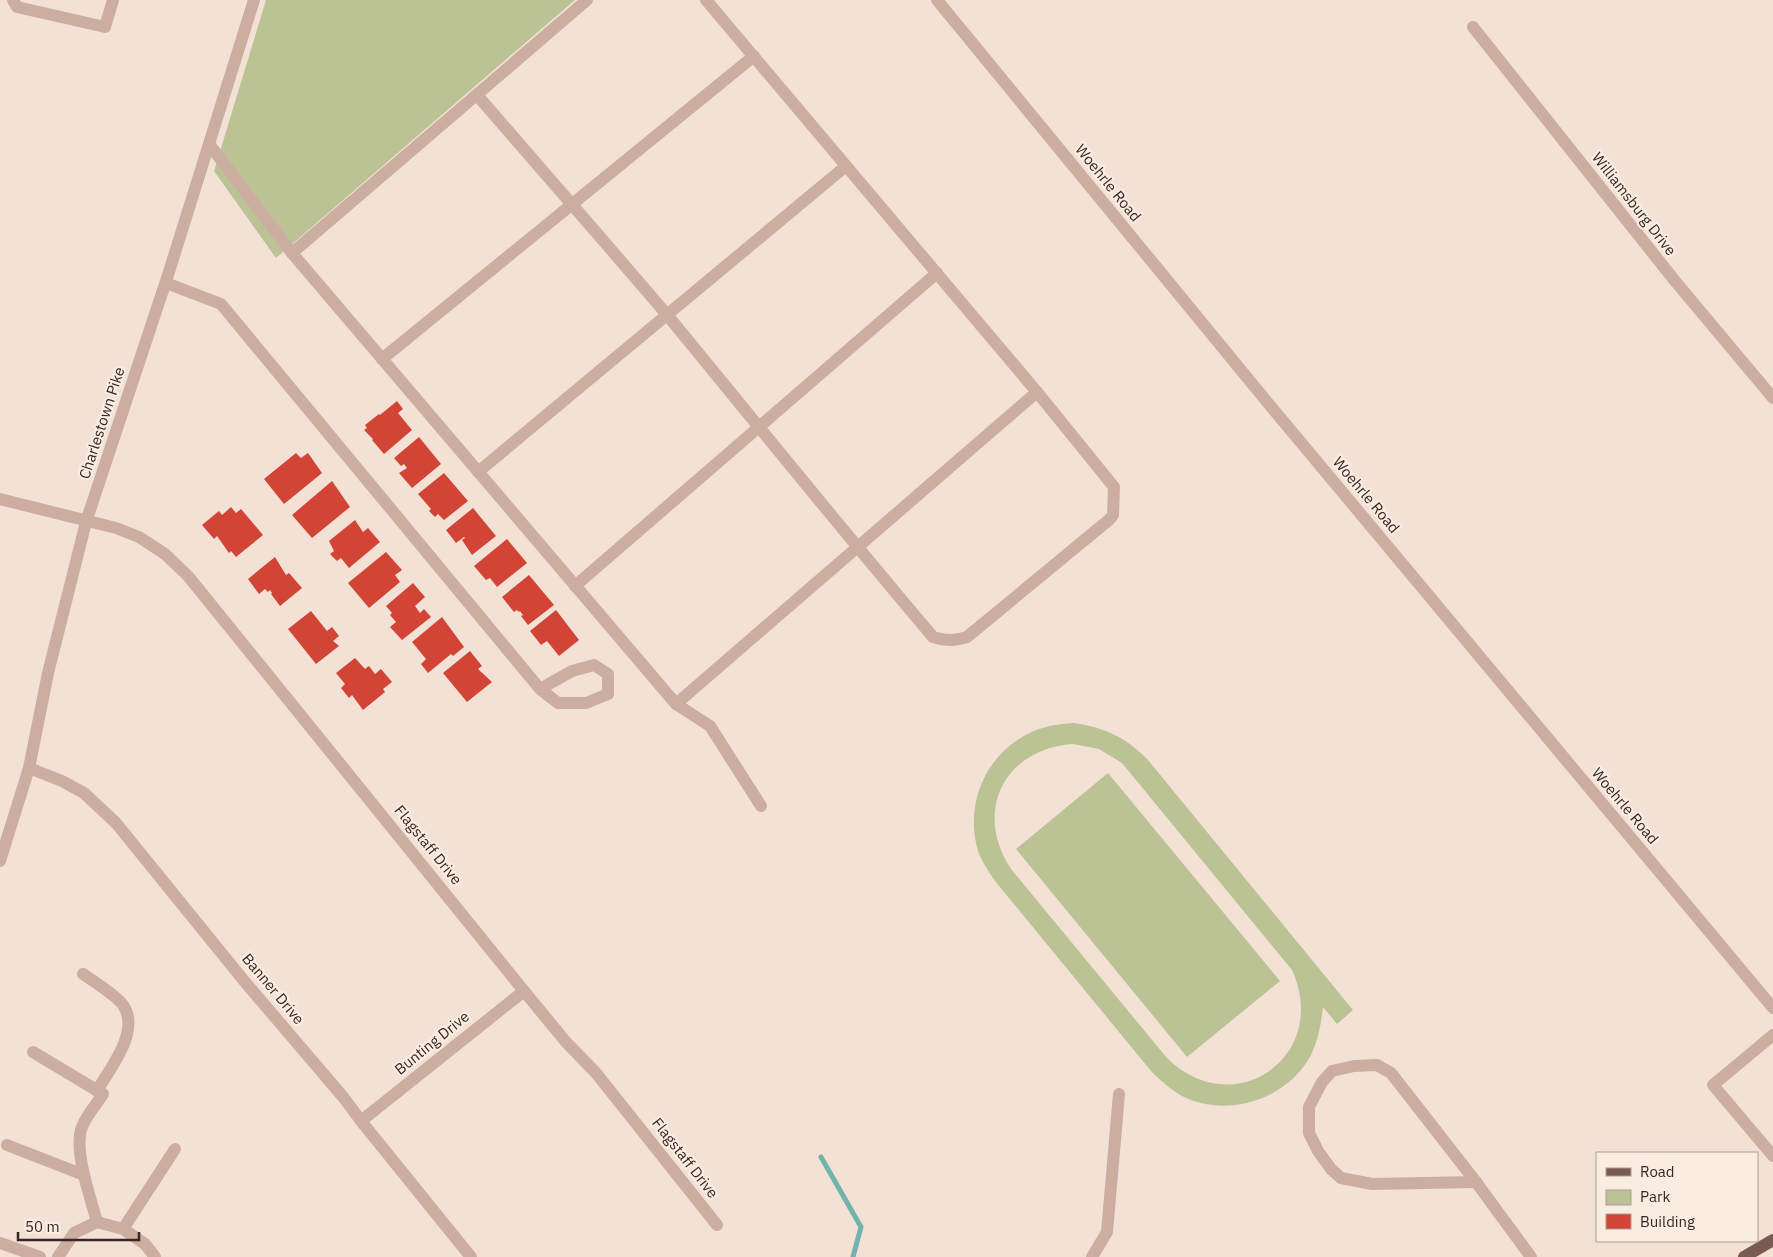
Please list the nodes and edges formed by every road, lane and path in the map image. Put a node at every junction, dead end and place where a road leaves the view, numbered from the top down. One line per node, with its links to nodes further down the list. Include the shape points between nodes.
1 (13, 0): 2 (street, via 17,7 105,27)
2 (114, 0)
3 (254, 0): 10 (street, Charlestown Pike)
4 (587, 0): 9 (street)
5 (706, 0): 8 (street)
6 (937, 0): 33 (street, Woehrle Road)
7 (1474, 27): 19 (street, Williamsburg Drive, via 1675,281)
8 (754, 56): 11 (street); 12 (street)
9 (477, 96): 12 (street); 13 (street)
10 (209, 144): 13 (street); 15 (street, Charlestown Pike)
11 (846, 166): 14 (street); 16 (street)
12 (573, 204): 16 (street); 17 (street)
13 (292, 253): 17 (street)
14 (936, 273): 18 (street); 20 (street)
15 (166, 283): 23 (street, Charlestown Pike); 26 (street, via 221,304)
16 (667, 315): 20 (street); 21 (street)
17 (382, 359): 21 (street)
18 (1038, 392): 24 (street); 24 (street, via 1114,487 1110,520 967,637 956,640 933,637)
19 (1773, 398)
20 (759, 426): 24 (street); 25 (street)
21 (478, 472): 25 (street)
22 (0, 499): 23 (street, Flagstaff Drive)
23 (86, 522): 28 (street, Charlestown Pike, via 48,673); 32 (street, Flagstaff Drive, via 139,537 165,554 188,576)
24 (857, 548): 27 (street)
25 (575, 586): 27 (street)
26 (540, 689): 26 (street, via 558,703 586,704 608,694 608,674 594,665 572,672)
27 (676, 704): 29 (street, via 710,726)
28 (29, 768): 30 (street, Charlestown Pike); 38 (street, Banner Drive, via 84,793 116,823)
29 (761, 806)
30 (0, 861)
31 (83, 974): 36 (street, via 123,1005 129,1021 128,1036)
32 (524, 991): 38 (street, Bunting Drive); 45 (street, Flagstaff Drive, via 596,1073)
33 (1773, 1008)
34 (1773, 1036): 41 (street, via 1713,1085)
35 (33, 1052): 36 (street)
36 (97, 1091): 42 (street, via 103,1094 82,1128 80,1143)
37 (1119, 1094): 53 (street, via 1107,1232)
38 (361, 1122): 52 (street, Banner Drive)
39 (7, 1145): 42 (street)
40 (175, 1149): 46 (street)
41 (1773, 1156)
42 (84, 1175): 44 (street)
43 (1476, 1182): 43 (street, via 1391,1073 1377,1065 1332,1071 1308,1107 1309,1132 1331,1169 1341,1178 1372,1184); 54 (street)
44 (97, 1222): 46 (street); 50 (street, via 74,1233)
45 (717, 1226)
46 (123, 1229): 51 (street, via 144,1244)
47 (1773, 1240): 55 (main road)
48 (0, 1243): 49 (street)
49 (40, 1257)
50 (58, 1257)
51 (155, 1257)
52 (471, 1257)
53 (1092, 1257)
54 (1531, 1257)
55 (1744, 1257)

